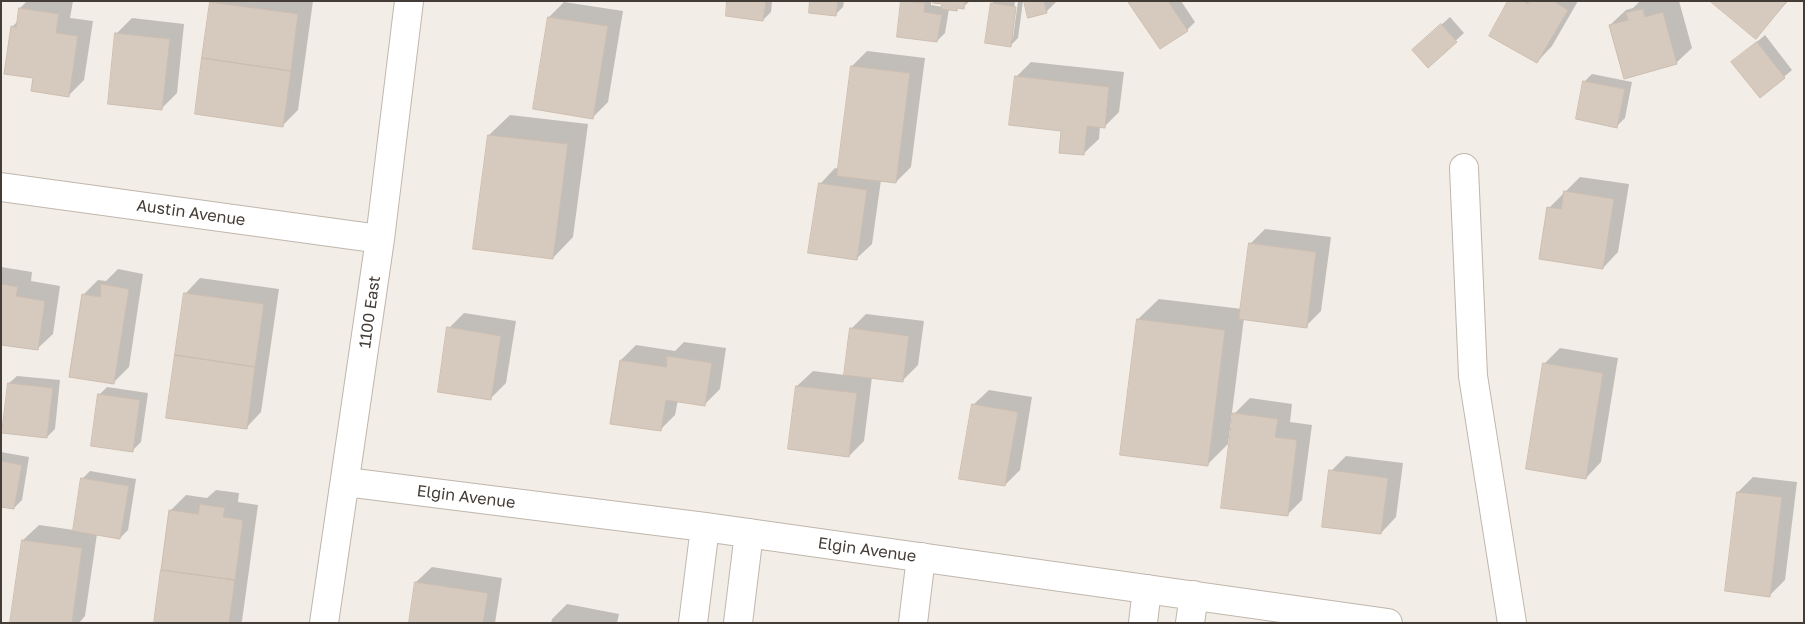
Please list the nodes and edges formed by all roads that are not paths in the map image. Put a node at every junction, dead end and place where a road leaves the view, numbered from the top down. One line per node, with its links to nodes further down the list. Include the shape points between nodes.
1 (409, 1): 4 (street, 1100 East)
2 (1464, 168): 18 (street, via 1473,376)
3 (1, 187): 4 (street, Austin Avenue)
4 (380, 239): 5 (street, 1100 East)
5 (346, 482): 6 (street, Elgin Avenue); 11 (street, 1100 East)
6 (705, 527): 7 (street, Elgin Avenue); 12 (street)
7 (749, 533): 8 (street, Elgin Avenue); 13 (street)
8 (921, 557): 9 (street, Elgin Avenue); 14 (street)
9 (1147, 589): 10 (street, Elgin Avenue); 15 (street)
10 (1194, 596): 16 (street); 17 (street, Elgin Avenue)
11 (324, 623)
12 (693, 623)
13 (738, 623)
14 (913, 623)
15 (1143, 623)
16 (1190, 623)
17 (1388, 623)
18 (1512, 623)

